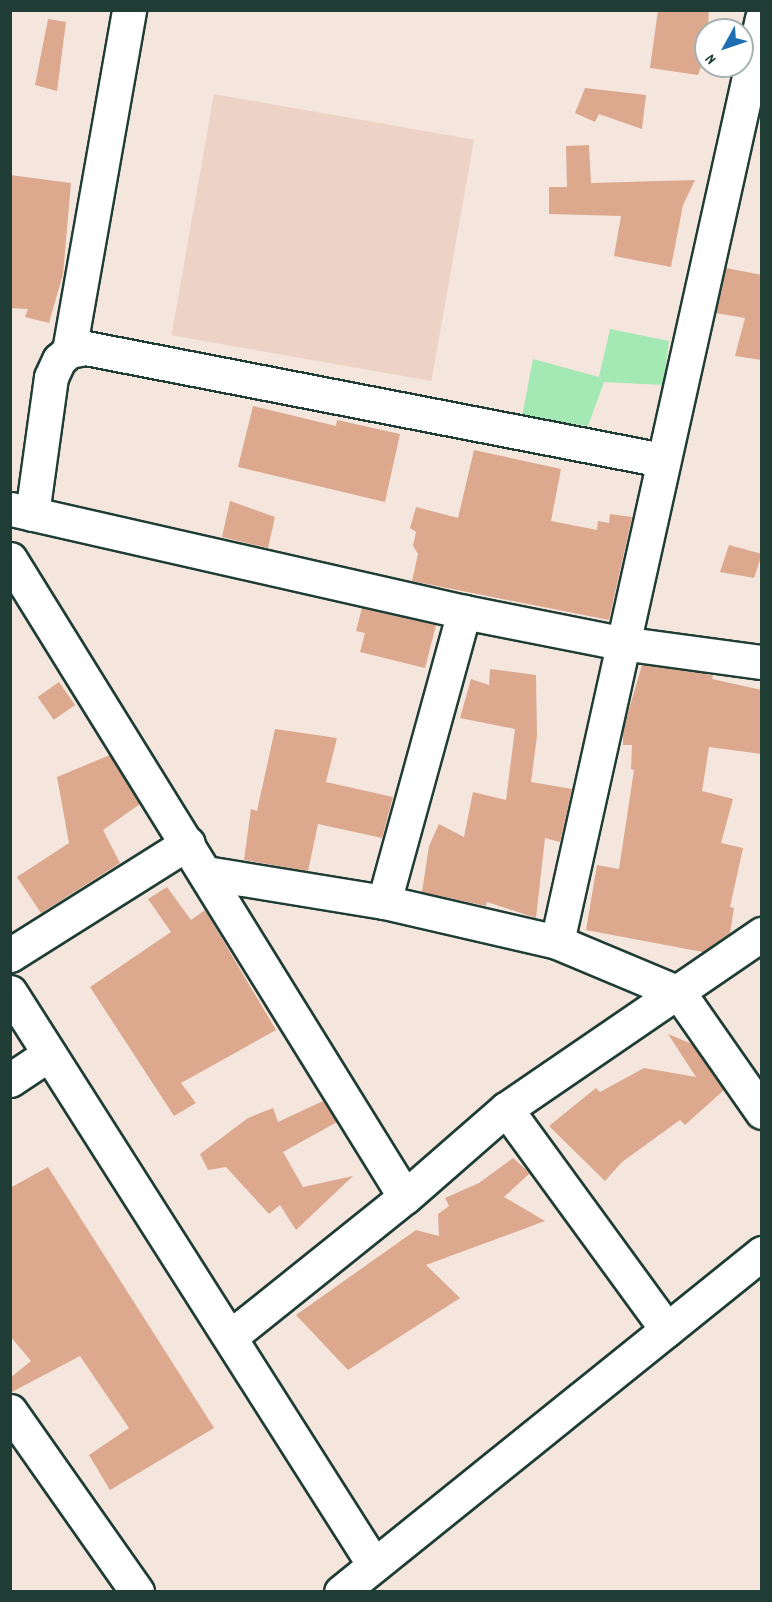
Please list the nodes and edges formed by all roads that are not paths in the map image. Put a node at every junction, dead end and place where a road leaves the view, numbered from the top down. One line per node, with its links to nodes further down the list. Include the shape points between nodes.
1 (129, 10): 3 (street)
2 (762, 18): 4 (street)
3 (69, 351): 4 (street, via 86,348); 5 (street, via 59,360 51,377)
4 (662, 460): 8 (street)
5 (21, 512): 7 (street)
6 (10, 559): 10 (street)
7 (464, 612): 8 (street); 12 (street)
8 (621, 643): 9 (street); 14 (street)
9 (762, 662)
10 (188, 843): 11 (street); 15 (street)
11 (206, 873): 12 (street); 22 (street)
12 (384, 902): 14 (street)
13 (762, 934): 17 (street)
14 (557, 942): 17 (street)
15 (10, 955)
16 (10, 992): 18 (street)
17 (679, 993): 20 (street); 21 (street)
18 (50, 1054): 19 (street); 25 (street)
19 (10, 1080)
20 (506, 1109): 22 (street); 24 (street)
21 (762, 1112)
22 (405, 1197): 25 (street)
23 (762, 1254): 24 (street)
24 (667, 1330): 27 (street)
25 (230, 1338): 27 (street)
26 (10, 1411): 28 (street)
27 (374, 1566): 29 (street)
28 (136, 1592)
29 (340, 1592)

